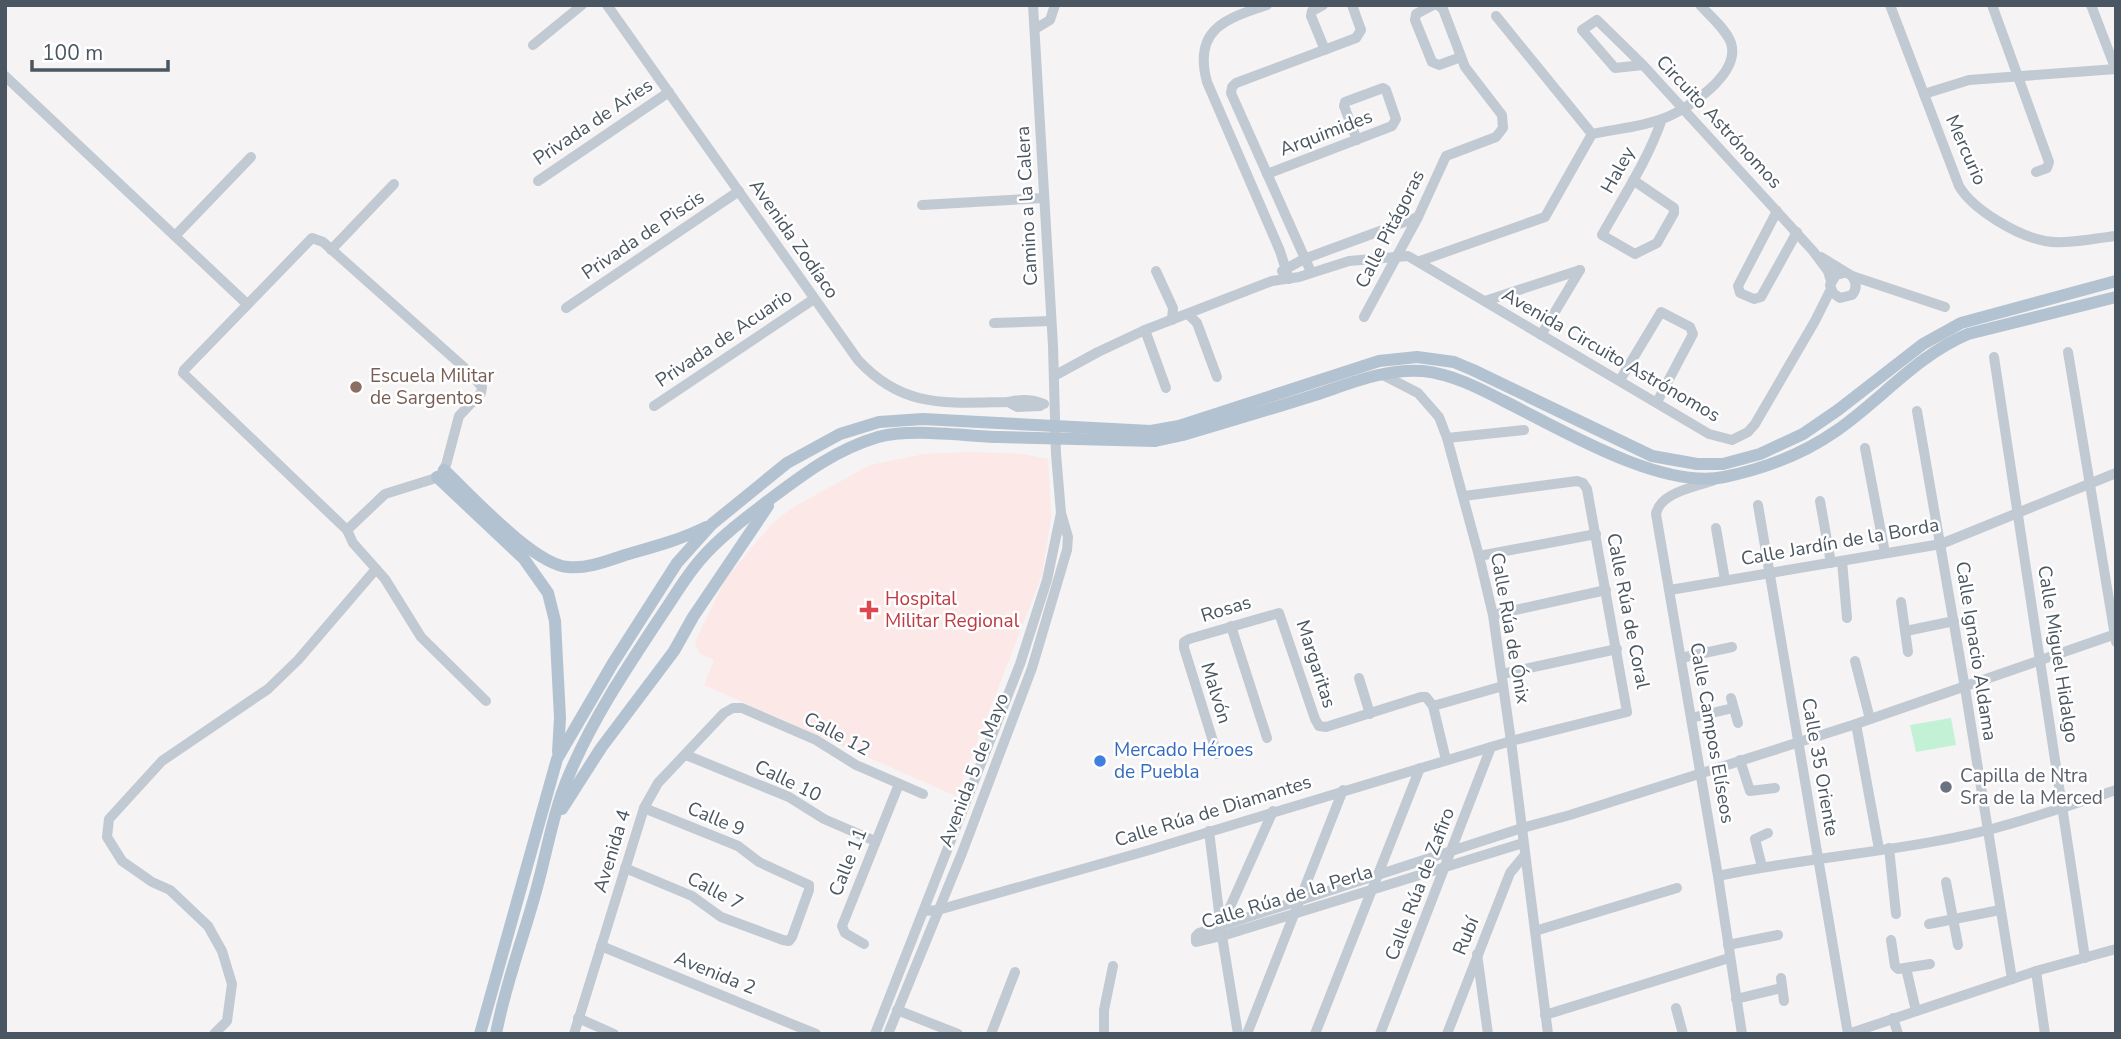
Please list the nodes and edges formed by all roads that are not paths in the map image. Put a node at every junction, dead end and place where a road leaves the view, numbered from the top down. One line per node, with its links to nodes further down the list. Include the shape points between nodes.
1 (582, 5): 16 (street)
2 (607, 5): 23 (street, Avenida Zodíaco)
3 (1033, 5): 15 (street, Camino a la Calera)
4 (1055, 5): 15 (street, via 1050,20)
5 (1267, 5): 48 (street, via 1212,32 1203,47 1202,65)
6 (1323, 5): 17 (street, via 1311,16)
7 (1352, 5): 17 (street, via 1360,35)
8 (1433, 5): 18 (street, via 1420,10 1415,20 1432,62 1439,65)
9 (1439, 5): 18 (street)
10 (1700, 5): 25 (street, via 1730,41 1731,60 1719,80)
11 (1889, 5): 24 (street, Mercurio)
12 (1992, 5): 22 (street)
13 (2091, 5): 20 (street)
14 (1496, 16): 27 (street)
15 (1035, 29): 36 (street, Camino a la Calera)
16 (533, 45)
17 (1325, 50): 31 (street, via 1232,87)
18 (1461, 57): 39 (street, Calle Pitágoras, via 1502,115 1503,128 1496,137 1446,156)
19 (1643, 65): 19 (street, Circuito Astrónomos, via 1598,20 1584,27 1583,33 1612,65); 25 (street, Circuito Astrónomos)
20 (2116, 69): 22 (street)
21 (5, 76): 41 (street)
22 (2018, 77): 24 (street, via 1969,80); 30 (street, via 2049,162 2047,168)
23 (669, 92): 33 (street, Privada de Aries); 35 (street, Avenida Zodíaco)
24 (1924, 94): 42 (street, Mercurio, via 1959,186 2005,226 2043,241)
25 (1682, 108): 26 (street); 38 (street, Circuito Astrónomos)
26 (1662, 119): 27 (street); 32 (street, Haley)
27 (1592, 134): 47 (street, via 1545,217)
28 (1357, 140): 28 (street, Arquimides, via 1345,106 1348,100 1382,88 1395,123); 31 (street, Arquimides)
29 (251, 157): 41 (street)
30 (2036, 172)
31 (1267, 174): 46 (street)
32 (1633, 180): 32 (street, Haley, via 1602,235 1640,253 1657,243 1674,208)
33 (538, 181)
34 (394, 184): 43 (street)
35 (739, 191): 59 (street, Avenida Zodíaco); 63 (street, Privada de Piscis)
36 (1044, 198): 37 (street); 67 (street, Camino a la Calera)
37 (922, 205)
38 (1777, 211): 40 (street, Circuito Astrónomos); 40 (street, via 1738,286 1740,293 1761,297)
39 (1418, 217): 45 (street, Calle Pitágoras); 46 (street)
40 (1797, 232): 44 (street, Circuito Astrónomos)
41 (174, 236): 61 (street)
42 (2116, 236)
43 (331, 250): 61 (street, via 318,239 309,240); 88 (street, via 481,385 481,393 459,416)
44 (1813, 251): 51 (street, Circuito Astrónomos); 55 (street, Circuito Astrónomos, via 1823,262)
45 (1397, 256): 47 (street, Avenida Circuito Astrónomos); 50 (street, Avenida Circuito Astrónomos, via 1349,261); 65 (street, Calle Pitágoras)
46 (1304, 259): 48 (street); 50 (street)
47 (1420, 261): 60 (street, Avenida Circuito Astrónomos)
48 (1286, 268): 52 (street); 53 (street)
49 (1156, 271): 66 (street, via 1173,308)
50 (1311, 272): 52 (street, Avenida Circuito Astrónomos)
51 (1848, 274): 55 (street, via 1836,275); 56 (street, Circuito Astrónomos); 57 (street, via 1856,288)
52 (1289, 279): 53 (street, Avenida Circuito Astrónomos)
53 (1272, 281): 64 (street)
54 (2116, 281): 85 (main road, via 1961,323 1923,344 1803,434 1760,454 1723,464 1652,456 1454,362 1417,358 1379,361)
55 (1831, 285): 57 (street, via 1836,296); 68 (street, Avenida Circuito Astrónomos)
56 (1887, 288): 57 (street, Circuito Astrónomos); 62 (street, Circuito Astrónomos)
57 (1849, 297): 68 (street, Avenida Circuito Astrónomos)
58 (2116, 297): 90 (main road, via 1951,342 1931,353 1836,431 1792,456)
59 (814, 299): 80 (street, Avenida Zodíaco, via 870,374 895,390 941,403 1030,400); 81 (street, Privada de Acuario)
60 (1485, 301): 71 (street, Avenida Circuito Astrónomos); 71 (street, via 1580,270)
61 (247, 304): 100 (street, via 183,373)
62 (1945, 307)
63 (566, 308)
64 (1188, 314): 66 (street); 76 (street, via 1196,323)
65 (1364, 317)
66 (1172, 320): 70 (street)
67 (1051, 321): 69 (street); 75 (street, Camino a la Calera)
68 (1815, 321): 79 (street, Avenida Circuito Astrónomos, via 1755,424 1740,438 1709,434)
69 (994, 323)
70 (1145, 330): 75 (street); 78 (street)
71 (1541, 335): 77 (street, Avenida Circuito Astrónomos)
72 (2068, 352): 91 (street)
73 (1994, 357): 96 (street, Calle Miguel Hidalgo)
74 (1381, 374): 85 (main road, via 1183,435); 86 (street, Calle Rúa de Ónix, via 1426,400); 90 (main road, via 1442,374 1629,462 1669,475)
75 (1054, 376): 80 (street, Camino a la Calera)
76 (1217, 377)
77 (1620, 380): 79 (street, Avenida Circuito Astrónomos); 79 (street, via 1661,312 1690,327 1693,334)
78 (1166, 388)
79 (1657, 402)
80 (1049, 404): 97 (street, Avenida 5 de Mayo)
81 (654, 406)
82 (1917, 411): 102 (street, Calle Ignacio Aldama)
83 (999, 430): 85 (main road, bridge); 92 (main road, via 881,436 824,460); 98 (main road, via 923,419 879,422 840,434 787,463)
84 (1524, 430): 86 (street)
85 (1153, 436)
86 (1447, 438): 93 (street, Calle Rúa de Ónix)
87 (1865, 448): 103 (street)
88 (440, 473): 98 (main road, via 535,554 566,567 587,566 662,545); 100 (street, via 384,494); 147 (main road, via 524,559 548,593 555,621 560,718)
89 (2116, 473): 91 (street, Calle Jardín de la Borda)
90 (1720, 478): 111 (street, Calle Campos Elíseos, via 1666,498 1657,509)
91 (2091, 483): 96 (street, Calle Jardín de la Borda); 121 (street)
92 (783, 489): 160 (main road); 160 (main road, via 702,557 680,587 583,746)
93 (1464, 496): 101 (street, Calle Rúa de Coral, via 1583,482); 104 (street, Calle Rúa de Ónix)
94 (1820, 501): 106 (street)
95 (1758, 505): 108 (street, Calle 35 Oriente)
96 (2018, 511): 102 (street, Calle Jardín de la Borda); 127 (street, Calle Miguel Hidalgo)
97 (1061, 513): 115 (street, Avenida 5 de Mayo); 117 (street, Avenida 5 de Mayo, via 1069,537)
98 (712, 524): 147 (main road, via 665,580)
99 (1716, 528): 109 (street)
100 (347, 530): 107 (street)
101 (1595, 534): 104 (street); 110 (street, Calle Rúa de Coral)
102 (1941, 544): 103 (street, Calle Jardín de la Borda); 118 (street, Calle Ignacio Aldama)
103 (1885, 553): 105 (street, Calle Jardín de la Borda)
104 (1479, 556): 114 (street, Calle Rúa de Ónix)
105 (1842, 561): 106 (street, Calle Jardín de la Borda); 116 (street)
106 (1831, 563): 108 (street, Calle Jardín de la Borda)
107 (376, 569): 133 (street, via 421,637); 218 (street, via 299,660 268,689 162,761 109,819 107,837 122,861 170,890 208,926 222,951 232,984 228,1021)
108 (1769, 573): 109 (street, Calle Jardín de la Borda); 143 (street, Calle 35 Oriente)
109 (1726, 580): 111 (street, Calle Jardín de la Borda)
110 (1606, 590): 114 (street); 124 (street, Calle Rúa de Coral)
111 (1670, 590): 126 (street, Calle Campos Elíseos)
112 (1901, 602): 120 (street)
113 (1279, 612): 119 (street, Rosas); 136 (street, Margaritas, via 1319,726)
114 (1493, 615): 129 (street, Calle Rúa de Ónix)
115 (1036, 617): 117 (street); 184 (street, Avenida 5 de Mayo)
116 (1847, 618)
117 (1047, 620): 182 (street, Avenida 5 de Mayo)
118 (1954, 621): 120 (street); 132 (street, Calle Ignacio Aldama)
119 (1231, 626): 122 (street, Rosas); 141 (street)
120 (1906, 631): 125 (street)
121 (2115, 637): 127 (street, Calle Rúa de la Perla)
122 (1184, 642): 145 (street, Malvón)
123 (1732, 647): 126 (street)
124 (1617, 649): 129 (street); 142 (street, Calle Rúa de Coral, via 1627,712)
125 (1908, 652)
126 (1681, 658): 137 (street, Calle Campos Elíseos)
127 (2041, 659): 132 (street, Calle Rúa de la Perla); 157 (street, Calle Miguel Hidalgo)
128 (1855, 661): 138 (street)
129 (1502, 674): 131 (street, Calle Rúa de Ónix)
130 (1359, 678): 136 (street)
131 (1503, 686): 134 (street); 142 (street, Calle Rúa de Ónix)
132 (1965, 688): 138 (street, Calle Rúa de la Perla); 162 (street, Calle Ignacio Aldama)
133 (486, 701)
134 (1433, 706): 136 (street, via 1421,697); 148 (street)
135 (733, 708): 146 (street, Avenida 4); 152 (street, Calle 12, via 816,740)
136 (1370, 714)
137 (1691, 718): 139 (street, via 1732,703); 151 (street, Calle Campos Elíseos)
138 (1870, 719): 140 (street, Calle Rúa de la Perla)
139 (1738, 723)
140 (1856, 724): 143 (street, Calle Rúa de la Perla); 167 (street)
141 (1267, 738)
142 (1511, 741): 144 (street, Calle Rúa de Diamantes); 161 (street, Calle Rúa de Ónix)
143 (1798, 741): 149 (street, Calle Rúa de la Perla); 170 (street, Calle 35 Oriente)
144 (1491, 747): 148 (street, Calle Rúa de Diamantes); 168 (street, Calle Rúa de Zafiro)
145 (1217, 754)
146 (685, 755): 158 (street, Avenida 4, via 658,783); 165 (street, Calle 10, via 789,797 824,819)
147 (557, 759): 177 (main road)
148 (1446, 760): 150 (street, Calle Rúa de Diamantes)
149 (1740, 760): 151 (street, Calle Rúa de la Perla); 153 (street, via 1751,791)
150 (1420, 768): 154 (street, Calle Rúa de Diamantes); 174 (street)
151 (1701, 772): 161 (street, Calle Rúa de la Perla); 175 (street, Calle Campos Elíseos)
152 (899, 784): 156 (street, Calle 12); 165 (street, Calle 11)
153 (1775, 788)
154 (1343, 790): 159 (street, Calle Rúa de Diamantes); 181 (street)
155 (2116, 790): 157 (street)
156 (923, 794)
157 (2063, 807): 162 (street); 202 (street, Calle Miguel Hidalgo)
158 (644, 808): 173 (street, Avenida 4); 193 (street, Calle 9, via 738,846 759,862 809,884)
159 (1273, 811): 163 (street, Calle Rúa de Diamantes); 189 (street)
160 (553, 820): 180 (main road)
161 (1521, 828): 166 (street, Calle Rúa de Ónix); 168 (street, Calle Rúa de la Perla)
162 (1987, 830): 167 (street); 183 (street, Calle Ignacio Aldama)
163 (1209, 831): 182 (street, Calle Rúa de Diamantes); 189 (street)
164 (1768, 833): 172 (street, via 1755,839)
165 (875, 841): 194 (street, Calle 11, via 842,926 845,933)
166 (1523, 844): 169 (street, Calle Rúa de Ónix); 171 (street, Calle Rúa de la Perla)
167 (1884, 849): 170 (street); 186 (street)
168 (1453, 850): 171 (street, Calle Rúa de Zafiro); 174 (street, Calle Rúa de la Perla)
169 (1524, 856): 190 (street, Calle Rúa de Ónix); 199 (street, Rubí, via 1510,873)
170 (1818, 858): 172 (street); 238 (street, Calle 35 Oriente)
171 (1447, 866): 179 (street, Calle Rúa de la Perla); 232 (street, Calle Rúa de Zafiro)
172 (1762, 867): 175 (street)
173 (625, 868): 193 (street, Calle 7, via 692,896 721,917); 197 (street, Avenida 4)
174 (1377, 876): 179 (street); 181 (street, Calle Rúa de la Perla)
175 (1718, 876): 195 (street, Calle Campos Elíseos)
176 (1946, 882): 187 (street)
177 (521, 887): 180 (main road); 219 (main road)
178 (1677, 888): 190 (street)
179 (1372, 890): 185 (street, Calle Rúa de la Perla); 231 (street)
180 (536, 891): 220 (main road)
181 (1301, 900): 185 (street); 189 (street, Calle Rúa de la Perla)
182 (938, 910): 184 (street, Calle Rúa de Diamantes); 203 (street, Avenida 5 de Mayo)
183 (2000, 910): 187 (street); 209 (street, Calle Ignacio Aldama)
184 (924, 911): 200 (street, Avenida 5 de Mayo)
185 (1296, 913): 189 (street, Calle Rúa de la Perla); 230 (street)
186 (1896, 914)
187 (1953, 920): 188 (street); 196 (street)
188 (1928, 924)
189 (1222, 931): 229 (street)
190 (1535, 931): 215 (street, Calle Rúa de Ónix)
191 (1778, 935): 195 (street)
192 (1891, 940): 206 (street, via 1896,968)
193 (789, 941)
194 (864, 944)
195 (1728, 945): 201 (street, Calle Campos Elíseos)
196 (1958, 945)
197 (601, 946): 216 (street, Avenida 4); 223 (street, Avenida 2)
198 (2116, 949): 202 (street)
199 (1477, 953): 233 (street, Rubí); 234 (street)
200 (906, 955): 203 (street); 224 (street, Avenida 5 de Mayo)
201 (1730, 958): 210 (street, Calle Campos Elíseos); 215 (street)
202 (2085, 958): 207 (street)
203 (917, 961): 213 (street, Avenida 5 de Mayo)
204 (1930, 964): 206 (street)
205 (1113, 966): 228 (street)
206 (1906, 968): 214 (street)
207 (2036, 971): 209 (street); 240 (street)
208 (1015, 972): 227 (street)
209 (2012, 979): 214 (street)
210 (1736, 999): 211 (street, via 1781,983); 237 (street, Calle Campos Elíseos)
211 (1784, 1001)
212 (1676, 1008): 236 (street)
213 (897, 1010): 225 (street, Avenida 5 de Mayo); 226 (street)
214 (1916, 1011): 217 (street)
215 (1545, 1015): 235 (street, Calle Rúa de Ónix)
216 (578, 1018): 221 (street, Avenida 4); 222 (street)
217 (1893, 1018): 238 (street); 239 (street)
218 (214, 1034)
219 (480, 1034)
220 (496, 1034)
221 (573, 1034)
222 (614, 1034)
223 (816, 1034)
224 (875, 1034)
225 (888, 1034)
226 (958, 1034)
227 (991, 1034)
228 (1104, 1034)
229 (1238, 1034)
230 (1247, 1034)
231 (1315, 1034)
232 (1380, 1034)
233 (1447, 1034)
234 (1488, 1034)
235 (1548, 1034)
236 (1683, 1034)
237 (1742, 1034)
238 (1848, 1034)
239 (1898, 1034)
240 (2045, 1034)

